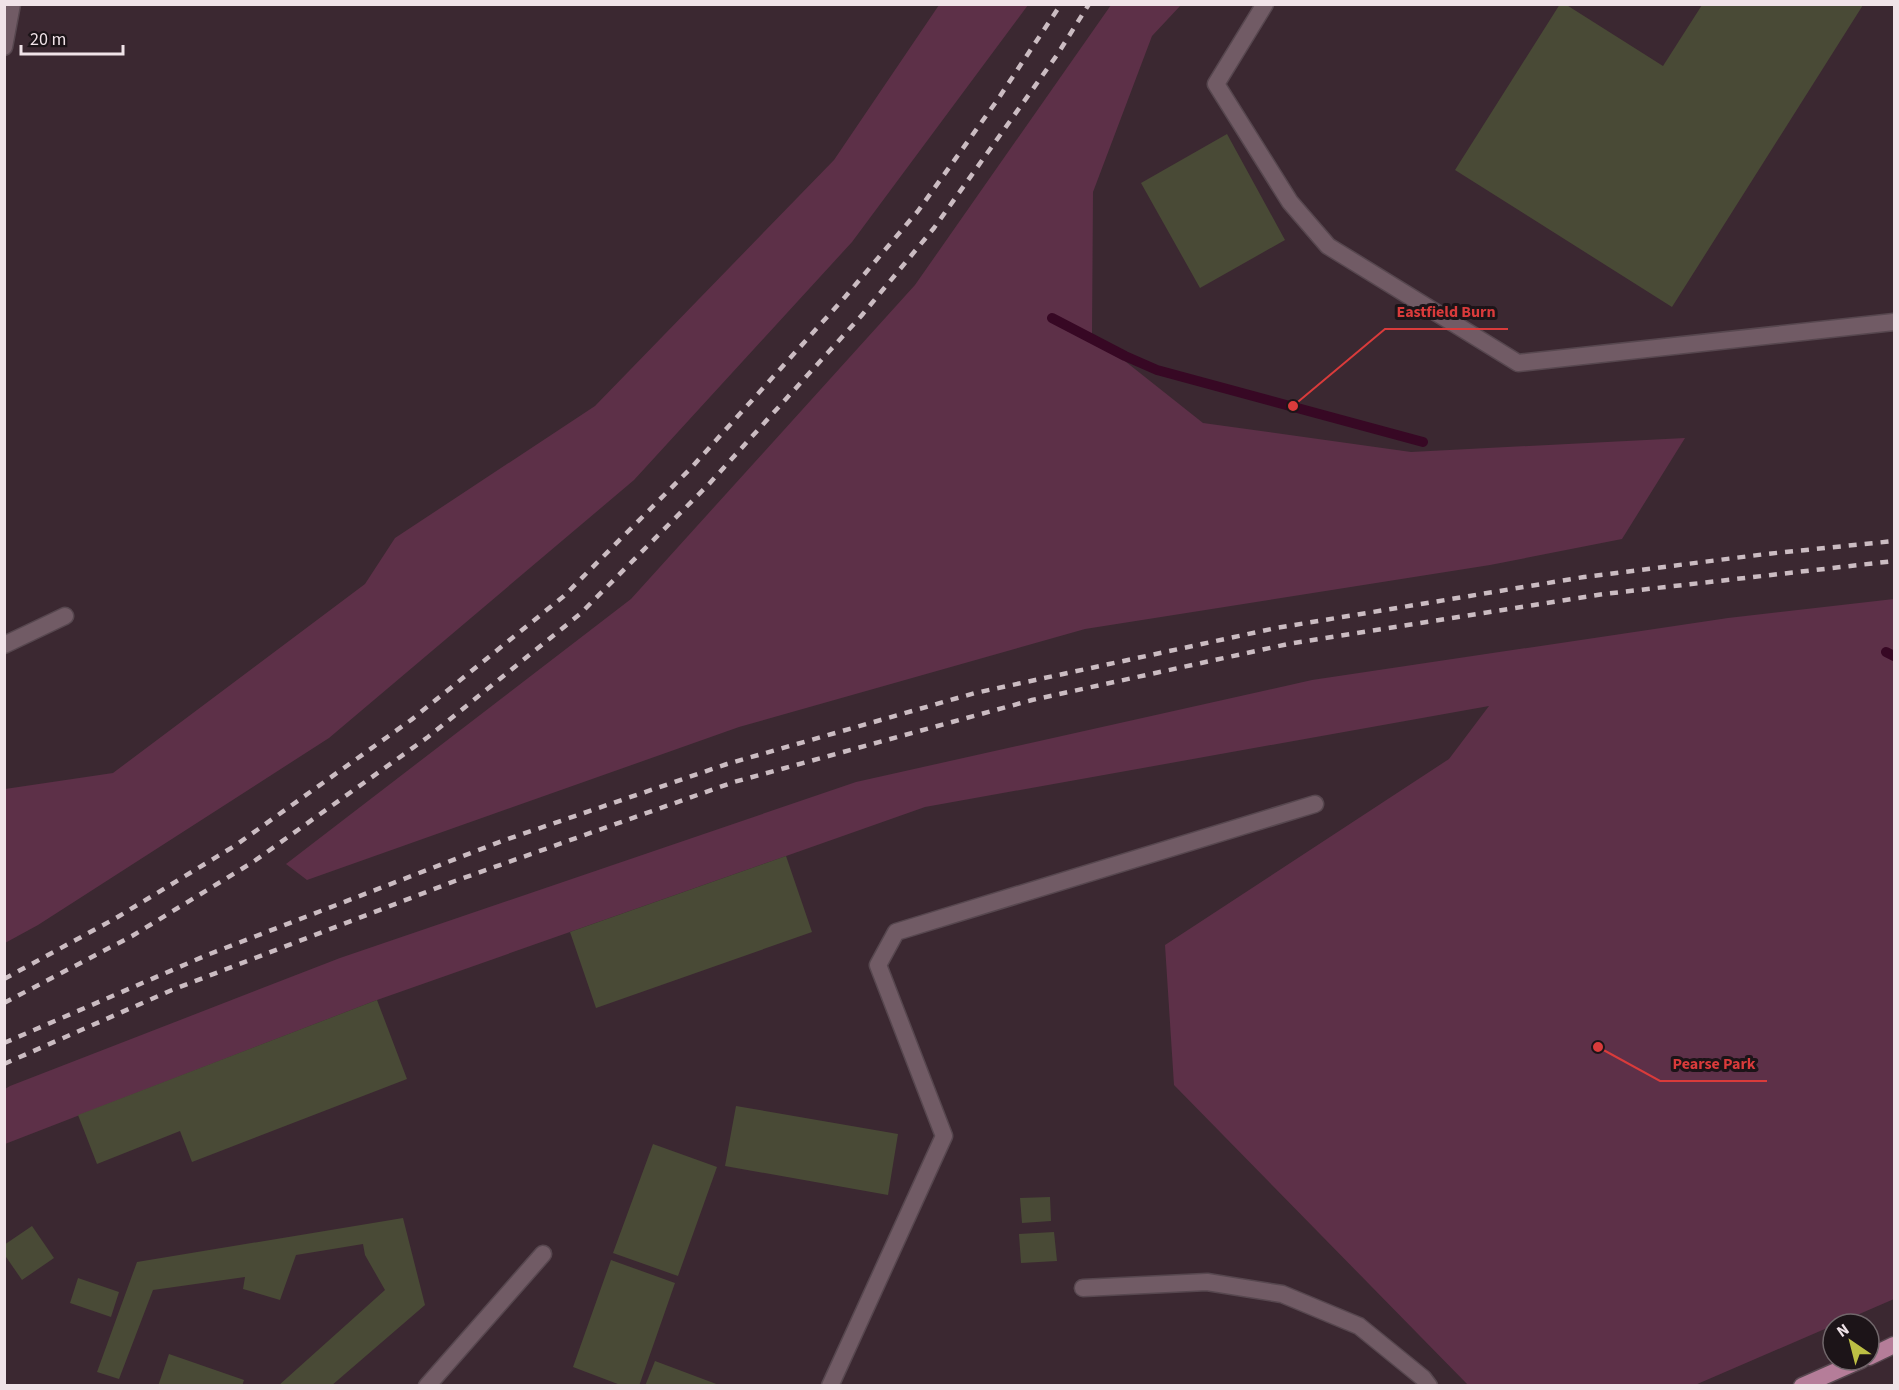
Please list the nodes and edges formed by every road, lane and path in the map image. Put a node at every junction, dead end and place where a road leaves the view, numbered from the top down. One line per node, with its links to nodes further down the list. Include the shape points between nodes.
1 (12, 4): 3 (lane)
2 (1265, 4): 4 (lane, via 1216,84 1290,202 1328,246 1518,363)
3 (4, 47)
4 (1894, 322)
5 (66, 616): 6 (lane)
6 (4, 645)
7 (1315, 804): 12 (lane, via 896,932 878,965 944,1136)
8 (543, 1254): 11 (lane)
9 (1083, 1288): 13 (lane, via 1207,1282 1282,1294 1359,1326)
10 (1834, 1372): 14 (main road)
11 (427, 1386)
12 (830, 1386)
13 (1429, 1386)
14 (1802, 1386)

